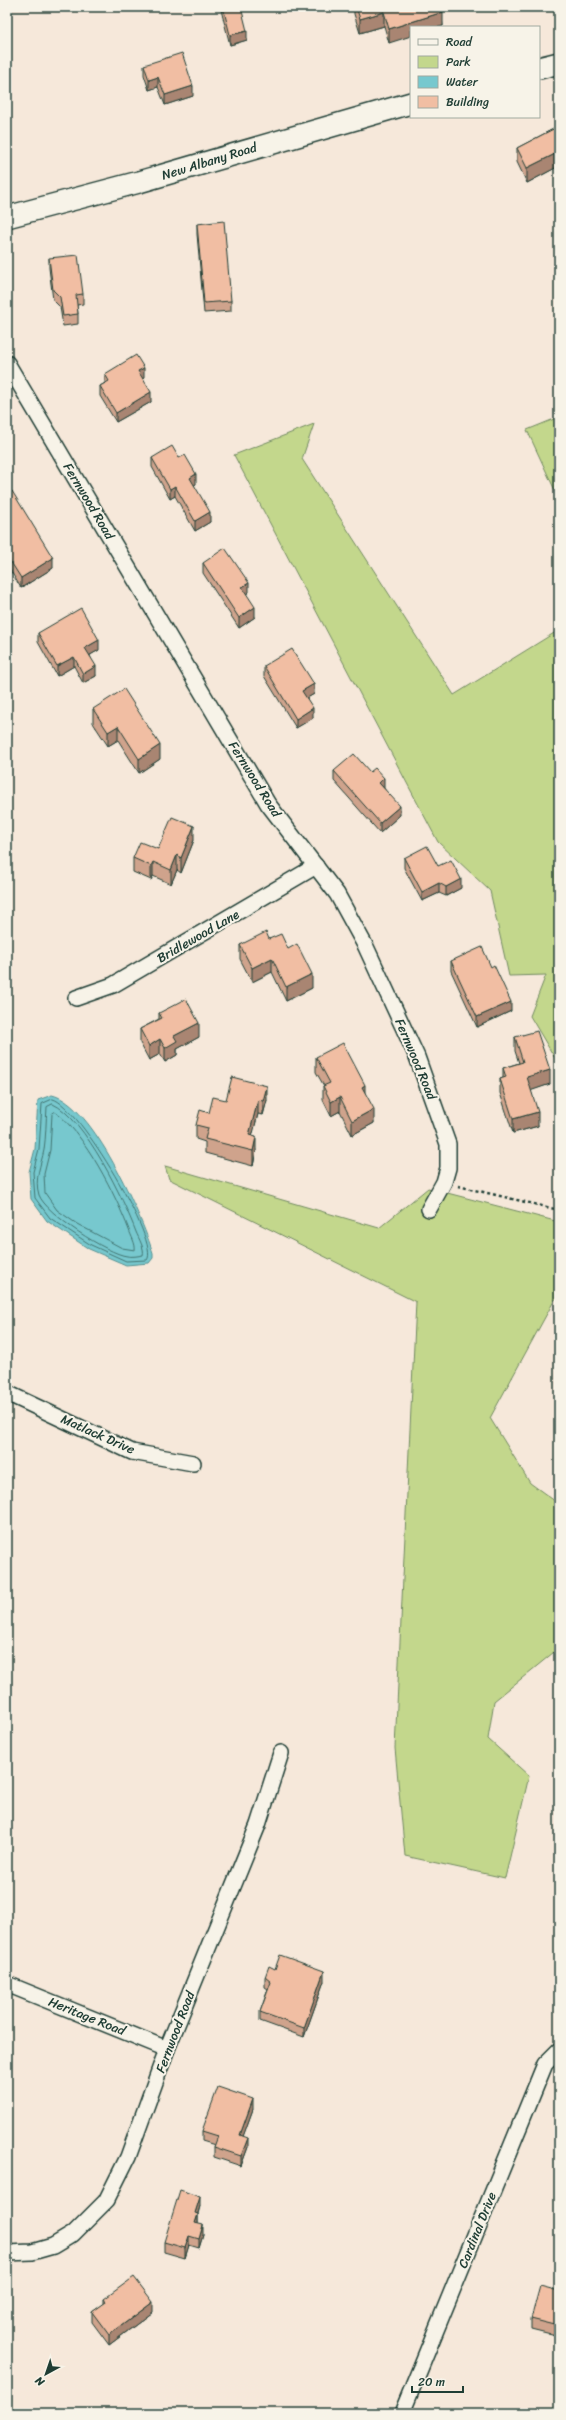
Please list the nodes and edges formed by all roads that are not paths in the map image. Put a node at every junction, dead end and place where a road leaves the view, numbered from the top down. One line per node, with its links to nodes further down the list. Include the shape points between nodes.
1 (559, 63): 2 (main road)
2 (540, 68)
3 (410, 103): 4 (main road, New Albany Road, via 139,182)
4 (7, 217)
5 (7, 363): 6 (street, Fernwood Road, via 268,804)
6 (316, 866): 7 (street, Bridlewood Lane, via 113,985); 8 (street, Fernwood Road, via 338,894 366,947 416,1057 448,1144 448,1168 444,1182)
7 (76, 998)
8 (429, 1209)
9 (7, 1393): 10 (street, Matlack Drive, via 132,1452)
10 (193, 1463)
11 (281, 1753): 13 (street, Fernwood Road, via 258,1825)
12 (7, 1984): 13 (street, Heritage Road)
13 (167, 2049): 15 (street, Fernwood Road, via 128,2157 106,2201 73,2234 53,2246 32,2252)
14 (559, 2050): 16 (street, Cardinal Drive, via 545,2064)
15 (7, 2253)
16 (402, 2413)

